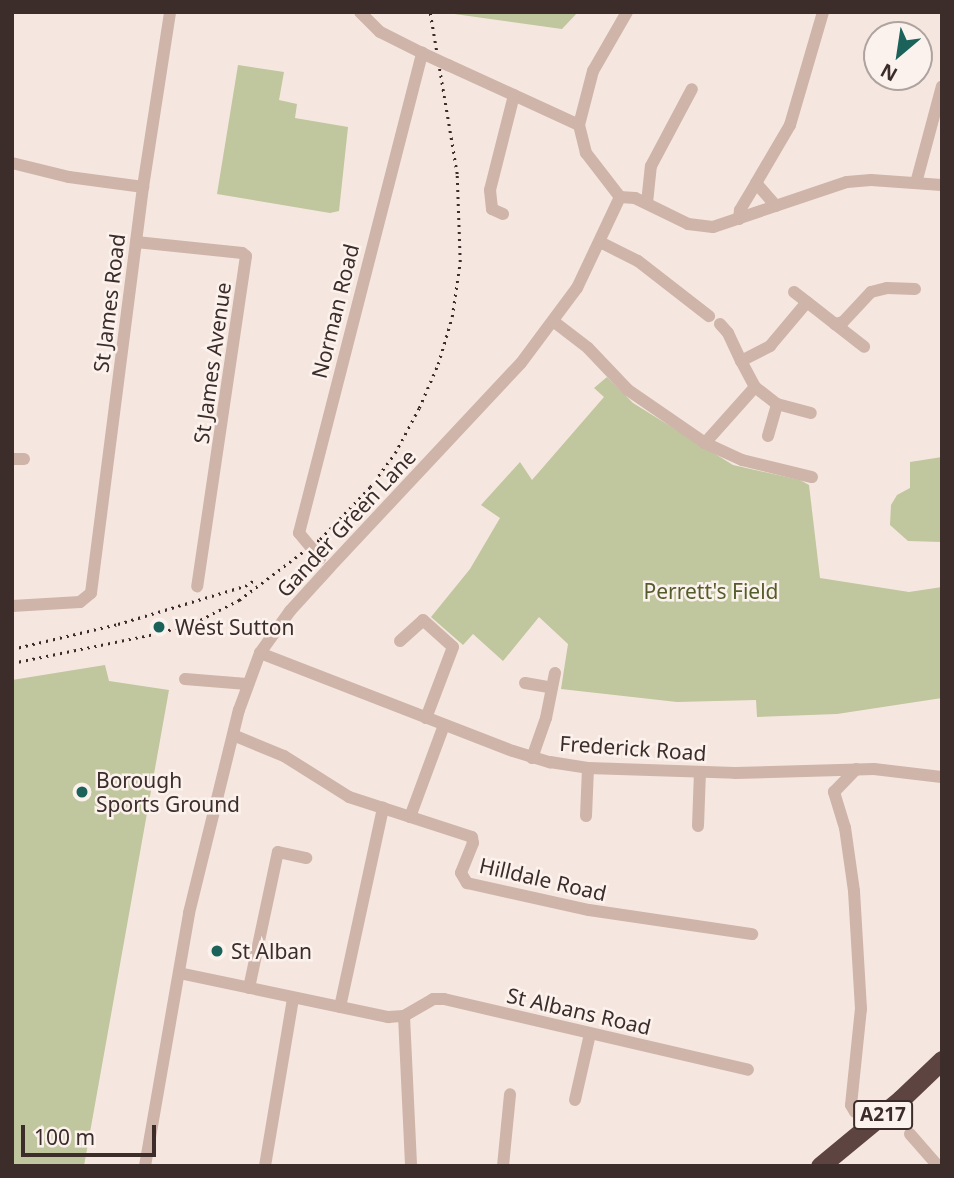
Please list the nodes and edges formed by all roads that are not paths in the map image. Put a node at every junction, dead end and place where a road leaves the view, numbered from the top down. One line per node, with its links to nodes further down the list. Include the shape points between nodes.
1 (170, 12): 14 (street, St James Road)
2 (360, 12): 5 (street, via 380,32)
3 (627, 12): 9 (street, via 593,71)
4 (823, 12): 11 (street, via 790,125)
5 (422, 53): 8 (street, bridge); 35 (street, Norman Road, bridge, via 299,533)
6 (942, 86): 12 (street)
7 (692, 88): 16 (street, via 651,166)
8 (514, 96): 9 (street); 18 (street, via 490,190 492,209)
9 (579, 125): 15 (street, via 586,153)
10 (12, 163): 14 (street)
11 (756, 183): 17 (street); 19 (street, via 740,210)
12 (916, 183): 13 (street); 17 (street, via 847,182)
13 (942, 185)
14 (143, 187): 20 (street, St James Road)
15 (620, 197): 16 (street); 21 (street, Gander Green Lane)
16 (647, 203): 19 (street, via 702,227)
17 (776, 206): 19 (street)
18 (503, 214)
19 (740, 219)
20 (136, 242): 36 (street, St James Avenue, via 246,256); 37 (street, St James Road, via 92,593 80,602)
21 (600, 242): 25 (street, Gander Green Lane, via 577,288); 28 (street, via 638,261 714,320 728,333)
22 (911, 289): 26 (street, via 871,292)
23 (794, 292): 24 (street)
24 (807, 302): 26 (street); 28 (street, via 770,346)
25 (553, 321): 33 (street, via 588,348 628,390); 35 (street, Gander Green Lane, via 522,363)
26 (835, 324): 27 (street)
27 (864, 347)
28 (741, 361): 29 (street)
29 (755, 387): 30 (street); 33 (street)
30 (777, 404): 31 (street); 32 (street)
31 (811, 412)
32 (768, 436)
33 (705, 443): 34 (street, via 742,460)
34 (812, 477)
35 (325, 562): 39 (street, Gander Green Lane)
36 (197, 586)
37 (12, 606)
38 (400, 641): 45 (street, via 423,620 453,647)
39 (260, 653): 43 (street, Gander Green Lane); 45 (street, Frederick Road)
40 (555, 673): 44 (street)
41 (186, 679): 43 (street)
42 (524, 683): 44 (street)
43 (247, 684): 47 (street, Gander Green Lane)
44 (552, 688): 48 (street)
45 (426, 718): 46 (street, Frederick Road)
46 (444, 725): 48 (street, Frederick Road); 57 (street)
47 (233, 735): 55 (street, Hilldale Road, via 284,756 342,794); 63 (street, Gander Green Lane)
48 (532, 758): 49 (street, Frederick Road)
49 (588, 768): 52 (street, Frederick Road); 56 (street)
50 (856, 769): 51 (street, Frederick Road); 53 (street, Frederick Road); 54 (street)
51 (818, 770): 52 (street, Frederick Road); 54 (street)
52 (700, 772): 58 (street)
53 (942, 777)
54 (834, 792): 73 (street, via 855,891 861,1009 851,1105)
55 (383, 808): 57 (street, Hilldale Road); 66 (street)
56 (586, 816)
57 (410, 817): 62 (street, Hilldale Road, via 472,837 461,873 467,883 610,914)
58 (698, 826)
59 (306, 858): 60 (street, via 278,852)
60 (267, 897): 61 (street); 64 (street)
61 (282, 900)
62 (752, 934)
63 (178, 973): 64 (street); 75 (street, Gander Green Lane)
64 (249, 988): 65 (street)
65 (293, 998): 66 (street); 76 (street)
66 (340, 1007): 67 (street)
67 (404, 1016): 68 (street, St Albans Road, via 433,999 444,999); 77 (street)
68 (590, 1034): 70 (street, St Albans Road); 72 (street)
69 (942, 1060): 79 (highway, A217)
70 (748, 1070)
71 (510, 1094): 78 (street)
72 (576, 1100)
73 (855, 1112)
74 (910, 1134): 80 (street)
75 (145, 1166)
76 (265, 1166)
77 (411, 1166)
78 (503, 1166)
79 (820, 1166)
80 (938, 1166)

